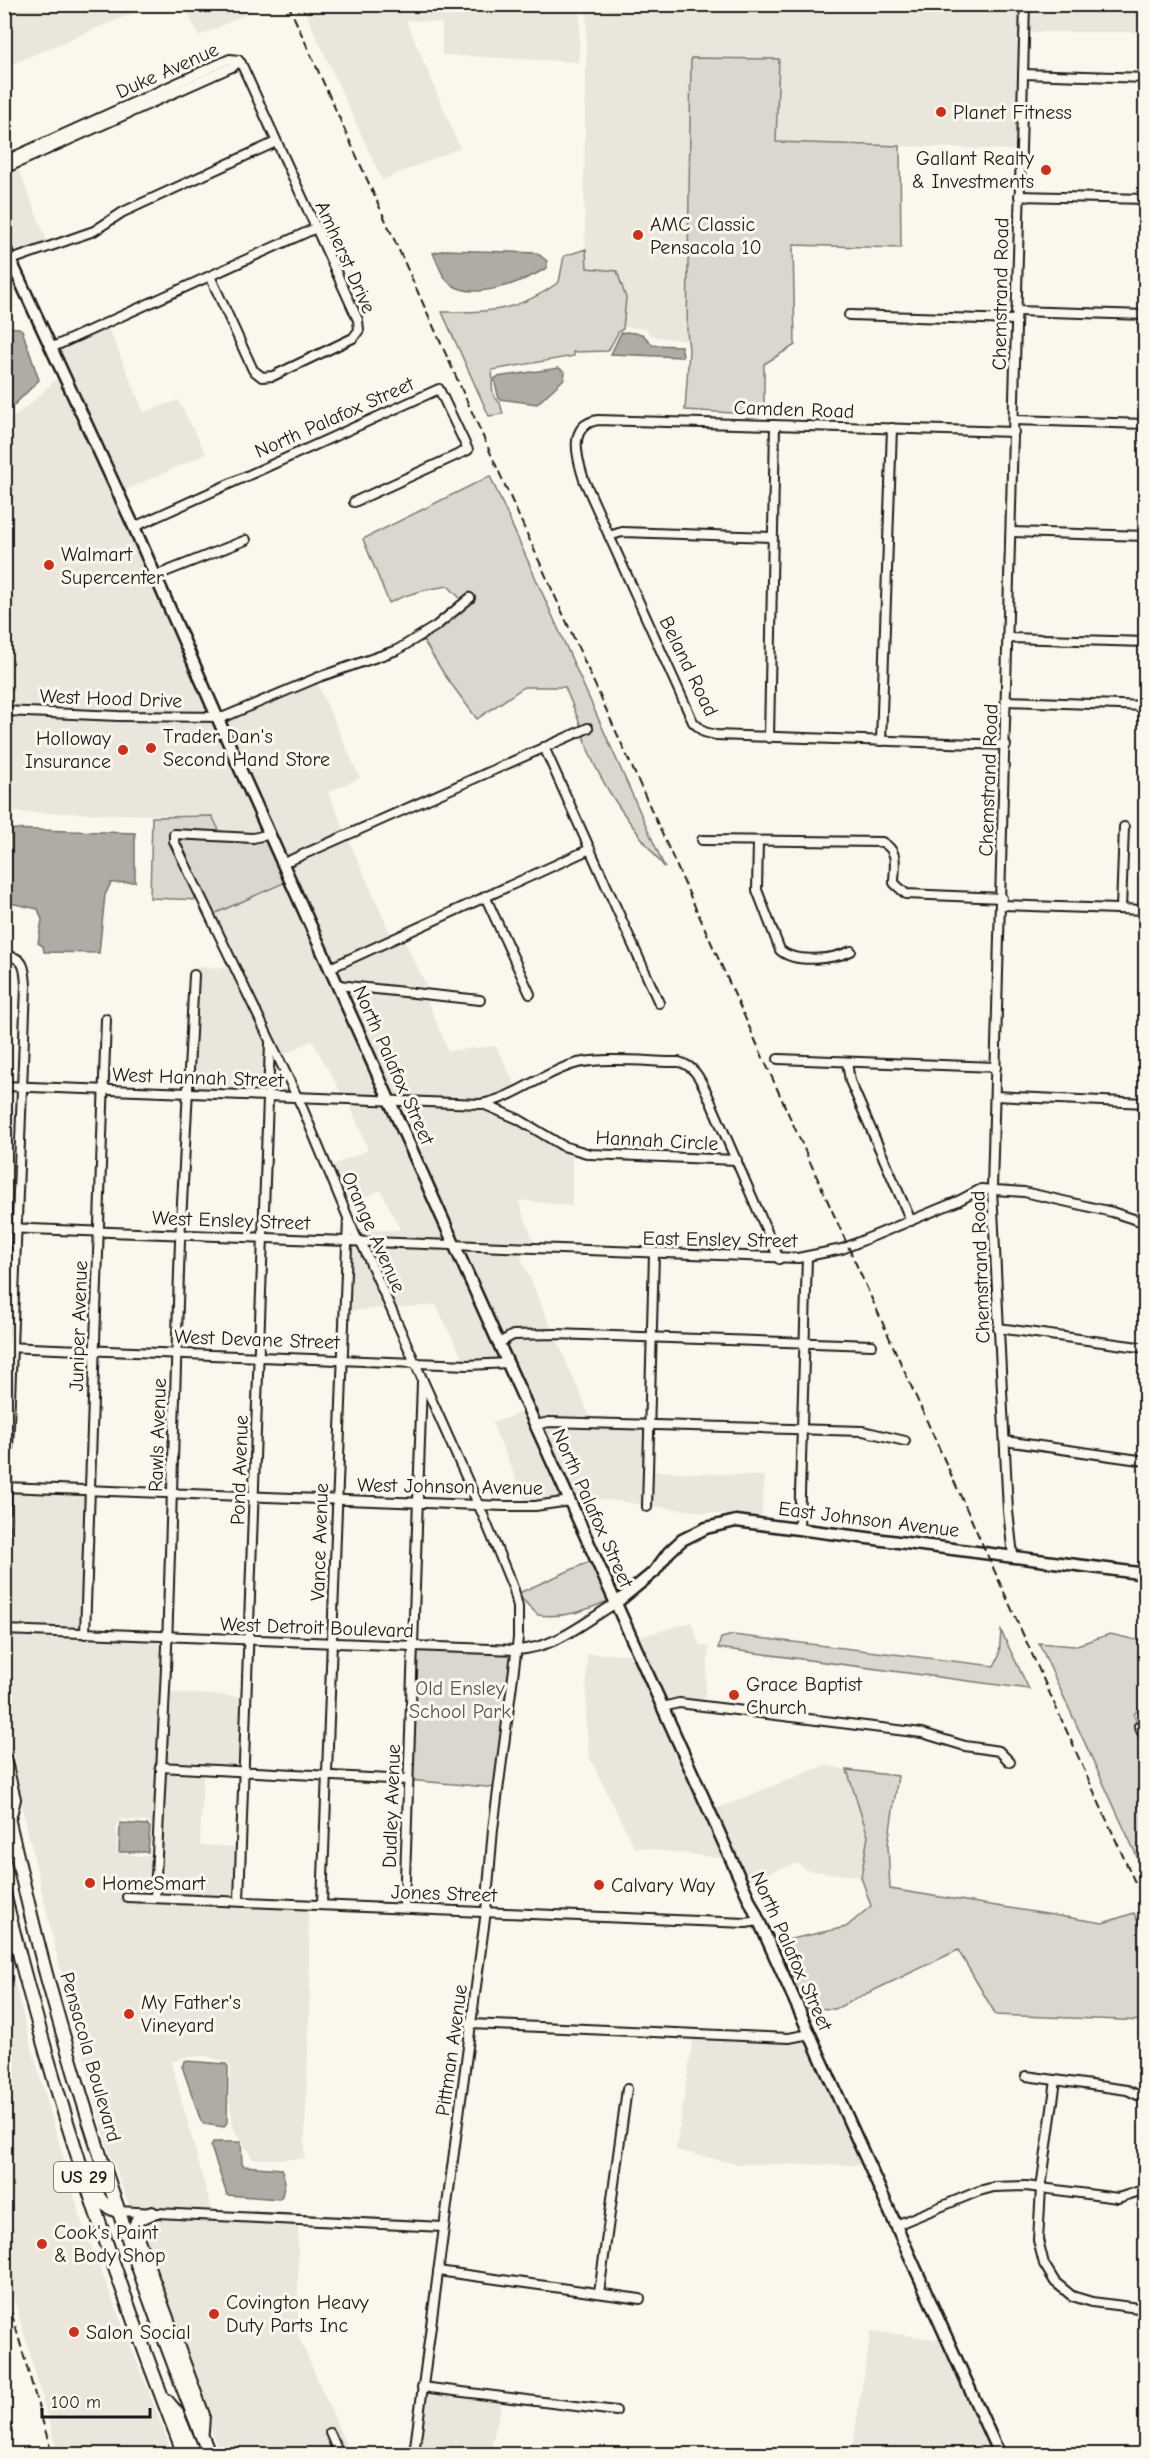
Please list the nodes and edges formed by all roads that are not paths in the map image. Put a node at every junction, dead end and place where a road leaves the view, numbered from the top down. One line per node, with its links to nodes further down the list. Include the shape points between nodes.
1 (1025, 4): 3 (street, Chemstrand Road)
2 (238, 60): 5 (street, Amherst Drive); 6 (street, Duke Avenue, via 230,59); 7 (street, Duke Avenue, via 234,66)
3 (1023, 74): 4 (street); 8 (street, Chemstrand Road)
4 (1146, 78)
5 (276, 142): 10 (street, Amherst Drive); 12 (street, via 123,212 84,235)
6 (4, 161)
7 (4, 169)
8 (1019, 196): 9 (street); 16 (street, Chemstrand Road)
9 (1146, 199)
10 (316, 228): 13 (street); 13 (street, Amherst Drive, via 358,320 358,330 353,338 273,376 262,376 253,370)
11 (4, 246): 12 (main road, North Palafox Street)
12 (11, 260): 17 (main road, North Palafox Street)
13 (210, 276): 17 (street)
14 (849, 315): 16 (street)
15 (1146, 315): 16 (street)
16 (1016, 316): 18 (street, Chemstrand Road)
17 (53, 347): 25 (main road, North Palafox Street)
18 (1014, 420): 19 (street); 22 (street, Chemstrand Road)
19 (1146, 424)
20 (775, 425): 21 (street, Camden Road); 23 (street, Camden Road, via 598,420 586,424); 29 (street)
21 (892, 428): 22 (street, Camden Road); 41 (street)
22 (1014, 432): 26 (street, Chemstrand Road)
23 (578, 434): 27 (street, Beland Road, via 576,450 581,472)
24 (354, 502): 25 (street, North Palafox Street, via 468,450 439,389)
25 (134, 527): 31 (main road, North Palafox Street)
26 (1012, 532): 28 (street); 33 (street, Chemstrand Road)
27 (609, 536): 29 (street, via 622,532); 40 (street, Beland Road, via 693,722 711,735)
28 (1146, 536)
29 (772, 537): 40 (street)
30 (246, 540): 31 (street)
31 (155, 576): 38 (main road, North Palafox Street)
32 (470, 598): 38 (street, via 436,626 397,650)
33 (1009, 638): 34 (street); 35 (street, Chemstrand Road)
34 (1146, 642)
35 (1007, 701): 36 (street); 42 (street, Chemstrand Road)
36 (1146, 706)
37 (4, 711): 38 (street, West Hood Drive)
38 (217, 718): 45 (main road, North Palafox Street)
39 (588, 728): 43 (street)
40 (769, 738): 41 (street, Beland Road)
41 (881, 741): 42 (street, Beland Road)
42 (1006, 746): 51 (street, Chemstrand Road)
43 (544, 747): 48 (street); 49 (street)
44 (1124, 827): 52 (street)
45 (270, 834): 49 (main road, North Palafox Street); 63 (street, Orange Avenue, via 253,838 174,834)
46 (702, 840): 47 (street)
47 (758, 841): 51 (street, via 882,842 895,852 894,883 906,894); 54 (street, via 757,890 780,950 802,958 838,957)
48 (590, 849): 50 (street); 61 (street)
49 (284, 864): 56 (main road, North Palafox Street)
50 (486, 896): 56 (street); 59 (street)
51 (1002, 901): 52 (street); 66 (street, Chemstrand Road)
52 (1121, 909): 53 (street)
53 (1146, 910)
54 (851, 951)
55 (4, 956): 68 (street, via 15,957 25,968)
56 (330, 968): 58 (main road, North Palafox Street)
57 (194, 975): 70 (street, Rawls Avenue)
58 (338, 985): 60 (street); 74 (main road, North Palafox Street)
59 (530, 994)
60 (480, 1000)
61 (659, 1003)
62 (106, 1019): 69 (street, Juniper Avenue)
63 (270, 1042): 72 (street, Pond Avenue); 73 (street, Orange Avenue)
64 (778, 1059): 65 (street)
65 (847, 1062): 66 (street); 80 (street, via 850,1081)
66 (996, 1067): 71 (street, Chemstrand Road)
67 (4, 1086): 68 (street, West Hannah Street)
68 (22, 1087): 69 (street, West Hannah Street); 83 (street)
69 (104, 1090): 70 (street, West Hannah Street); 84 (street, Juniper Avenue)
70 (188, 1094): 72 (street, West Hannah Street); 85 (street, Rawls Avenue)
71 (995, 1096): 75 (street); 78 (street, Chemstrand Road)
72 (269, 1097): 73 (street, West Hannah Street); 86 (street, Pond Avenue)
73 (297, 1098): 74 (street, West Hannah Street); 79 (street, Orange Avenue)
74 (390, 1101): 76 (street, West Hannah Street); 89 (main road, North Palafox Street)
75 (1146, 1103)
76 (481, 1104): 77 (street, Hannah Circle, via 518,1119 563,1146 590,1154); 77 (street, via 584,1062 679,1062 696,1072)
77 (737, 1160): 92 (street)
78 (992, 1189): 80 (street, East Ensley Street, via 976,1191); 81 (street, East Ensley Street, via 1024,1192); 93 (street, Chemstrand Road)
79 (348, 1216): 87 (street, Vance Avenue); 88 (street, Orange Avenue)
80 (911, 1221): 91 (street, East Ensley Street, via 842,1249)
81 (1146, 1223)
82 (4, 1228): 83 (street, West Ensley Street)
83 (16, 1228): 84 (street, West Ensley Street); 98 (street)
84 (98, 1231): 85 (street, West Ensley Street); 100 (street, Juniper Avenue)
85 (181, 1234): 86 (street, West Ensley Street); 101 (street, Rawls Avenue)
86 (264, 1238): 87 (street, West Ensley Street); 102 (street, Pond Avenue)
87 (347, 1241): 88 (street, West Ensley Street); 103 (street, Vance Avenue)
88 (360, 1242): 89 (street, West Ensley Street); 104 (street, Orange Avenue)
89 (455, 1246): 90 (street, East Ensley Street); 95 (main road, North Palafox Street)
90 (654, 1254): 92 (street, East Ensley Street); 94 (street)
91 (807, 1257): 92 (street, East Ensley Street); 96 (street)
92 (779, 1259)
93 (998, 1328): 99 (street); 111 (street, Chemstrand Road)
94 (652, 1339): 95 (street, via 519,1334); 96 (street); 108 (street)
95 (499, 1343): 105 (main road, North Palafox Street)
96 (804, 1343): 97 (street); 109 (street)
97 (872, 1345)
98 (8, 1347): 100 (street, West Devane Street); 113 (street)
99 (1146, 1348)
100 (94, 1350): 101 (street, West Devane Street); 114 (street, Juniper Avenue)
101 (176, 1353): 102 (street, West Devane Street); 115 (street, Rawls Avenue)
102 (260, 1356): 103 (street, West Devane Street); 116 (street, Pond Avenue)
103 (342, 1359): 104 (street, West Devane Street); 117 (street, Vance Avenue)
104 (415, 1363): 105 (street, West Devane Street); 106 (street, Orange Avenue)
105 (508, 1363): 107 (main road, North Palafox Street)
106 (422, 1380): 119 (street, Dudley Avenue); 120 (street, Orange Avenue)
107 (536, 1425): 108 (street, via 549,1422); 118 (main road, North Palafox Street)
108 (649, 1426): 109 (street); 121 (street)
109 (801, 1431): 110 (street, via 863,1431); 122 (street)
110 (905, 1441)
111 (1005, 1441): 112 (street); 124 (street, Chemstrand Road)
112 (1146, 1461)
113 (6, 1487): 114 (street, West Johnson Avenue); 123 (street)
114 (89, 1491): 115 (street, West Johnson Avenue); 128 (street, Juniper Avenue)
115 (171, 1493): 116 (street, West Johnson Avenue); 129 (street, Rawls Avenue)
116 (254, 1497): 117 (street, West Johnson Avenue); 130 (street, Pond Avenue)
117 (337, 1500): 119 (street, West Johnson Avenue); 131 (street, Vance Avenue)
118 (570, 1501): 120 (street, West Johnson Avenue, via 535,1506); 126 (main road, North Palafox Street)
119 (419, 1503): 120 (street, West Johnson Avenue); 132 (street, Dudley Avenue)
120 (479, 1505): 133 (street, Orange Avenue, via 517,1598)
121 (647, 1507)
122 (799, 1528): 124 (main road, East Johnson Avenue); 126 (main road, East Johnson Avenue, via 736,1521 700,1530 682,1540 654,1572)
123 (4, 1553)
124 (1013, 1556): 125 (main road, East Johnson Avenue)
125 (1146, 1574)
126 (616, 1603): 133 (street, West Detroit Boulevard, via 551,1644); 134 (main road, North Palafox Street)
127 (4, 1630): 128 (street, West Detroit Boulevard)
128 (84, 1634): 129 (street, West Detroit Boulevard)
129 (167, 1637): 130 (street, West Detroit Boulevard); 139 (street, Rawls Avenue)
130 (249, 1640): 131 (street, West Detroit Boulevard); 140 (street, Pond Avenue)
131 (331, 1644): 132 (street, West Detroit Boulevard); 141 (street, Vance Avenue)
132 (414, 1647): 133 (street, West Detroit Boulevard); 142 (street, Dudley Avenue)
133 (516, 1650): 153 (street, Pittman Avenue)
134 (663, 1707): 138 (street, via 679,1703 922,1733 965,1746 999,1750); 154 (main road, North Palafox Street)
135 (1139, 1726): 136 (street)
136 (1146, 1740)
137 (4, 1758): 144 (highway, via 14,1798)
138 (1010, 1762)
139 (160, 1767): 140 (street); 149 (street, Rawls Avenue)
140 (244, 1772): 141 (street); 150 (street, Pond Avenue)
141 (325, 1776): 142 (street); 151 (street, Vance Avenue)
142 (408, 1780): 152 (street, Dudley Avenue)
143 (4, 1801): 144 (highway, Pensacola Boulevard / US 29)
144 (9, 1819): 146 (highway, Pensacola Boulevard / US 29)
145 (4, 1837): 146 (highway, via 9,1857)
146 (20, 1867): 164 (highway, Pensacola Boulevard / US 29, via 52,1998)
147 (4, 1893): 161 (highway, Pensacola Boulevard / US 29)
148 (128, 1897): 149 (street, Jones Street)
149 (155, 1897): 150 (street, Jones Street)
150 (239, 1900): 151 (street, Jones Street)
151 (322, 1904): 152 (street, Jones Street)
152 (404, 1908): 153 (street, Jones Street)
153 (486, 1911): 154 (street, Jones Street); 155 (street, Pittman Avenue)
154 (759, 1921): 156 (main road, North Palafox Street)
155 (470, 2024): 156 (street, via 789,2038); 167 (street, Pittman Avenue)
156 (810, 2034): 166 (main road, North Palafox Street)
157 (1026, 2076): 158 (street)
158 (1056, 2080): 160 (street, via 1127,2090); 162 (street)
159 (627, 2089): 169 (street)
160 (1146, 2099)
161 (60, 2101): 164 (highway, via 72,2115 99,2199); 173 (highway, Pensacola Boulevard / US 29, via 109,2252)
162 (1041, 2188): 163 (street, via 1118,2198); 166 (street, via 1011,2186 979,2191); 171 (street, via 1038,2240 1048,2273 1055,2282 1082,2300)
163 (1146, 2189)
164 (117, 2211): 165 (street); 176 (highway, Pensacola Boulevard / US 29)
165 (152, 2213): 167 (street); 176 (highway, via 138,2219 134,2229 203,2415)
166 (896, 2225): 182 (main road, North Palafox Street)
167 (443, 2227): 168 (street, Pittman Avenue)
168 (438, 2271): 169 (street); 172 (street, Pittman Avenue)
169 (599, 2293): 170 (street)
170 (640, 2299)
171 (1146, 2309)
172 (422, 2387): 174 (street); 181 (street, Pittman Avenue)
173 (162, 2396): 177 (highway, Pensacola Boulevard / US 29); 178 (highway, via 177,2413)
174 (616, 2411)
175 (330, 2433): 180 (street)
176 (202, 2438): 179 (highway, Pensacola Boulevard / US 29)
177 (184, 2454)
178 (194, 2454)
179 (209, 2454)
180 (339, 2454)
181 (414, 2454)
182 (999, 2454)

